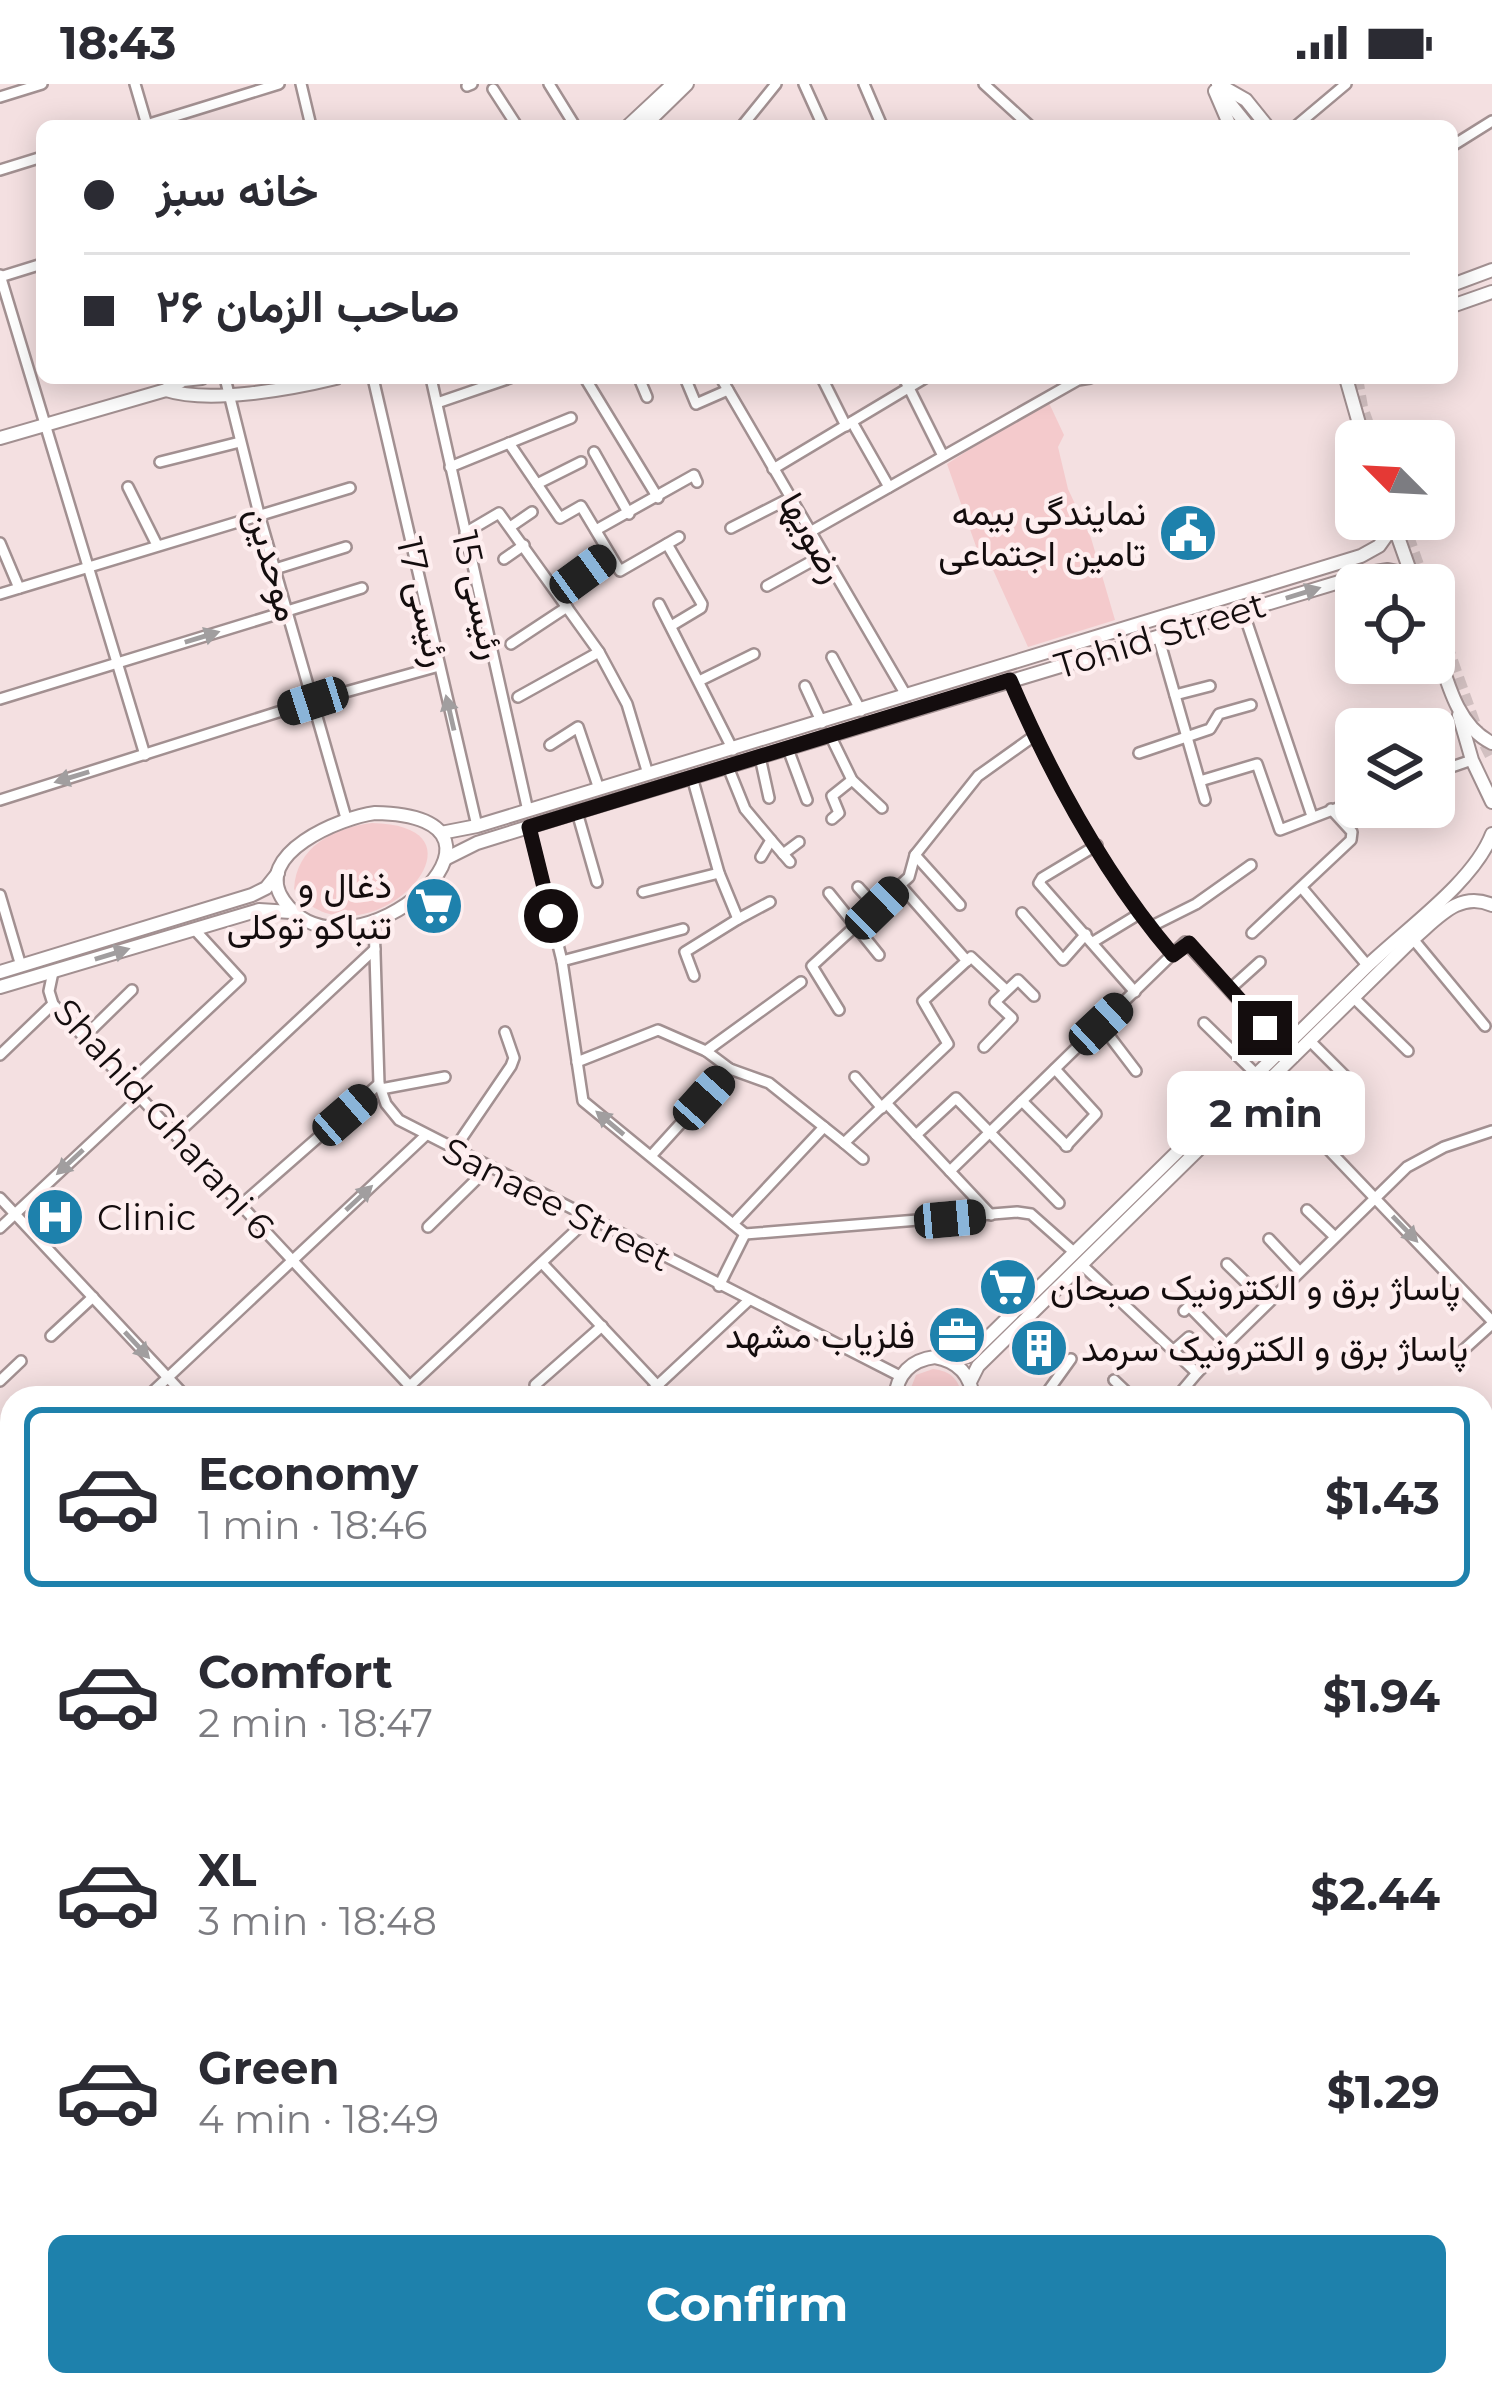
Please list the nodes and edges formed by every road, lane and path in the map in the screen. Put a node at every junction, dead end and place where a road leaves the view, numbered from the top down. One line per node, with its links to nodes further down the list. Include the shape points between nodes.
1 (42, 84): 15 (street)
2 (136, 84): 16 (street)
3 (279, 84): 17 (street)
4 (301, 84): 18 (street)
5 (548, 84): 20 (street)
6 (673, 84): 21 (main road)
7 (687, 84): 22 (main road)
8 (776, 84): 23 (street)
9 (804, 84): 24 (street)
10 (864, 84): 25 (street)
11 (984, 84): 26 (street)
12 (1215, 84): 27 (main road); 28 (main road); 29 (main road, via 1246,100)
13 (1347, 85): 30 (street)
14 (493, 89): 19 (street)
15 (0, 97)
16 (145, 120)
17 (165, 120)
18 (310, 120)
19 (514, 120)
20 (570, 120)
21 (634, 120)
22 (650, 120)
23 (747, 120)
24 (821, 120)
25 (879, 120)
26 (1023, 120)
27 (1228, 120)
28 (1243, 120)
29 (1262, 120)
30 (1303, 120)
31 (1492, 121): 32 (street)
32 (1458, 142)
33 (36, 159): 34 (street)
34 (0, 170)
35 (36, 266): 37 (street)
36 (1492, 270): 38 (main road)
37 (0, 276): 63 (street)
38 (1458, 283)
39 (1492, 292): 40 (main road)
40 (1458, 304)
41 (176, 384): 56 (main road)
42 (312, 384): 55 (main road, via 284,391)
43 (374, 384): 117 (street, رئیسی 17)
44 (432, 384): 59 (street, رئیسی 15)
45 (492, 384): 59 (street)
46 (589, 384): 78 (street)
47 (642, 384): 58 (street)
48 (688, 384): 57 (street, via 696,404)
49 (724, 384): 57 (street, رضویها)
50 (826, 384): 62 (street)
51 (905, 384): 62 (street)
52 (907, 384): 68 (street)
53 (1073, 384): 68 (street)
54 (1348, 384): 61 (main road)
55 (227, 385): 56 (main road, via 184,396); 65 (street, موحدین)
56 (166, 390): 63 (main road)
57 (728, 390): 72 (street, رضویها)
58 (647, 397)
59 (437, 403): 71 (street, رئیسی 15)
60 (571, 418): 66 (street)
61 (1358, 420)
62 (849, 424): 72 (street); 76 (street)
63 (44, 425): 64 (main road); 98 (street)
64 (0, 438)
65 (240, 442): 69 (street); 81 (street, موحدین)
66 (509, 443): 71 (street); 74 (street)
67 (594, 452): 82 (street)
68 (943, 456): 76 (street)
69 (160, 462)
70 (581, 462): 74 (street)
71 (450, 467): 87 (street, رئیسی 15)
72 (773, 469): 79 (street, رضویها)
73 (697, 482): 78 (street, via 694,476)
74 (537, 484): 85 (street, via 560,518 580,506)
75 (128, 487): 92 (street)
76 (889, 487): 86 (street)
77 (350, 488): 81 (street)
78 (658, 498): 82 (street)
79 (790, 498): 84 (street); 86 (street, رضویها)
80 (532, 512): 83 (street)
81 (259, 514): 92 (street); 99 (street, موحدین)
82 (629, 514): 85 (street)
83 (510, 527): 87 (street, via 499,513); 93 (street)
84 (731, 528)
85 (596, 530): 95 (street)
86 (810, 532): 96 (street, رضویها)
87 (465, 533): 157 (street, رئیسی 15)
88 (679, 537): 91 (street)
89 (1381, 540): 123 (main road, via 1374,551 1324,568)
90 (0, 543): 103 (street)
91 (668, 544): 95 (street, via 620,571); 110 (street, via 702,604)
92 (157, 545): 98 (street)
93 (524, 545): 97 (street); 107 (street)
94 (346, 547): 99 (street)
95 (610, 554): 100 (street)
96 (824, 555): 102 (street); 123 (street, رضویها)
97 (504, 559)
98 (88, 566): 103 (street); 116 (street)
99 (275, 569): 108 (street, موحدین)
100 (583, 574)
101 (1335, 583): 109 (main road, Tohid Street, one-way to 101)
102 (767, 586)
103 (20, 588): 105 (street)
104 (362, 588): 108 (street)
105 (0, 594)
106 (659, 604): 110 (street)
107 (567, 607): 112 (street); 113 (street)
108 (286, 610): 116 (street, one-way to 108); 127 (street, موحدین)
109 (1243, 611): 111 (main road, Tohid Street); 159 (street)
110 (671, 626): 119 (street)
111 (1158, 636): 118 (main road, Tohid Street); 124 (street)
112 (511, 644)
113 (599, 652): 125 (street); 144 (street, via 627,704)
114 (754, 654): 119 (street)
115 (832, 657): 130 (street)
116 (117, 663): 126 (street); 139 (street)
117 (439, 666): 127 (street); 162 (street, رئیسی 17, one-way to 117)
118 (1010, 680): 131 (main road, Tohid Street); 132 (street)
119 (699, 681): 137 (street)
120 (1449, 684): 129 (main road)
121 (805, 686): 131 (street)
122 (1210, 686): 124 (street)
123 (906, 695): 130 (main road)
124 (1175, 695): 133 (street)
125 (518, 697)
126 (0, 699)
127 (313, 701): 139 (street); 160 (street, موحدین)
128 (1251, 705): 133 (street, via 1219,714 1210,729)
129 (1457, 708): 134 (main road); 141 (main road)
130 (861, 711): 131 (main road)
131 (826, 729): 136 (main road); 137 (main road); 146 (street)
132 (1034, 736): 168 (street); 169 (street, via 978,776)
133 (1187, 739): 138 (street); 147 (street)
134 (1492, 742)
135 (550, 745): 148 (street, via 578,727)
136 (788, 748): 140 (main road); 151 (street)
137 (733, 750): 144 (main road)
138 (1139, 753)
139 (145, 755): 150 (street, one-way to 150)
140 (760, 758): 143 (main road); 149 (street)
141 (1472, 760): 142 (street); 153 (main road)
142 (1455, 766)
143 (728, 767): 145 (main road); 166 (street, via 745,809)
144 (648, 774): 148 (main road)
145 (692, 777): 158 (main road); 174 (street)
146 (852, 780): 154 (street); 161 (street, via 832,796 839,813)
147 (1200, 781): 152 (street); 159 (street, via 1257,764 1280,830)
148 (599, 789): 157 (main road)
149 (769, 798)
150 (0, 800)
151 (807, 800)
152 (1205, 800)
153 (1492, 802)
154 (883, 808)
155 (1335, 808): 156 (street)
156 (1331, 809): 159 (street); 178 (street, via 1354,836)
157 (529, 811): 162 (main road)
158 (578, 812): 163 (main road); 175 (street)
159 (1312, 816)
160 (346, 818): 164 (main road, via 411,816); 173 (main road, via 305,838)
161 (832, 819)
162 (477, 826): 164 (main road)
163 (529, 827): 171 (main road); 202 (street)
164 (441, 833): 171 (main road)
165 (1492, 833): 204 (main road, via 1467,873)
166 (771, 840): 167 (street, via 787,858); 170 (street)
167 (800, 842)
168 (1097, 844): 188 (street); 196 (street, via 1039,880)
169 (914, 855): 176 (street); 184 (street)
170 (761, 857)
171 (447, 858): 190 (main road, via 416,899)
172 (1251, 865): 192 (street)
173 (280, 871): 186 (main road, via 278,893); 205 (main road, via 252,895)
174 (719, 873): 179 (street); 189 (street)
175 (597, 882)
176 (900, 885): 185 (street); 201 (street)
177 (858, 887): 185 (street)
178 (1302, 888): 195 (street); 204 (street)
179 (643, 892)
180 (829, 893): 191 (street)
181 (0, 896): 205 (street)
182 (770, 902): 189 (street)
183 (1486, 902): 197 (main road, via 1451,907)
184 (960, 905)
185 (877, 908): 191 (street)
186 (291, 912): 190 (main road, via 331,925); 194 (main road, via 259,910)
187 (1022, 913): 196 (street, via 1063,960)
188 (1139, 914): 192 (street); 196 (street)
189 (738, 919): 208 (street, via 685,952)
190 (374, 921): 198 (street)
191 (856, 926): 199 (street); 218 (street, via 812,966)
192 (1150, 927): 200 (street)
193 (683, 929): 202 (street)
194 (195, 930): 207 (main road, one-way to 194); 238 (street, via 240,979)
195 (1252, 933)
196 (1090, 938): 214 (street)
197 (1413, 939): 216 (main road); 221 (street)
198 (375, 949): 239 (street); 246 (street)
199 (879, 955)
200 (1173, 955): 211 (street, via 1187,942); 214 (street)
201 (969, 959): 213 (street); 242 (street, via 922,1004 948,1042)
202 (562, 961): 230 (street)
203 (1260, 962): 211 (street)
204 (1367, 965): 226 (main road)
205 (21, 966): 206 (main road)
206 (0, 972)
207 (53, 972): 210 (main road); 217 (street, Shahid Gharani 6)
208 (694, 976)
209 (801, 982): 227 (street)
210 (0, 987)
211 (1230, 989): 226 (street)
212 (132, 990): 223 (street)
213 (1006, 990): 215 (street, via 1018,980); 225 (street, via 995,1002 1012,1018)
214 (1135, 992): 220 (street)
215 (1034, 995)
216 (1354, 998): 224 (main road); 228 (street)
217 (53, 1004): 223 (street, Shahid Gharani 6); 229 (street)
218 (839, 1010)
219 (1204, 1023): 236 (street)
220 (1101, 1024): 232 (street); 233 (street)
221 (1485, 1026)
222 (505, 1032): 250 (street, via 511,1066)
223 (84, 1037): 238 (street, Shahid Gharani 6)
224 (1310, 1041): 236 (main road); 237 (street)
225 (983, 1047)
226 (1282, 1048): 236 (main road)
227 (706, 1051): 230 (street, via 654,1030); 231 (street)
228 (1408, 1051)
229 (0, 1055)
230 (578, 1062): 251 (street, one-way to 230, via 583,1101)
231 (730, 1069): 243 (street, via 769,1083); 251 (street)
232 (1055, 1069): 241 (street); 241 (street, via 1096,1114 1069,1148)
233 (1136, 1071)
234 (445, 1077): 239 (street)
235 (855, 1077): 242 (street)
236 (1261, 1079): 255 (street); 269 (main road)
237 (1350, 1081)
238 (128, 1084): 240 (street, Shahid Gharani 6)
239 (380, 1087): 248 (street, Sanaee Street, via 398,1120); 258 (street)
240 (140, 1097): 246 (street, Shahid Gharani 6); 260 (street, one-way to 260)
241 (1022, 1100): 245 (street)
242 (885, 1106): 247 (street); 249 (street)
243 (824, 1127): 249 (street); 263 (street)
244 (1492, 1130): 255 (street, via 1407,1167)
245 (988, 1132): 247 (street, via 954,1097); 254 (street); 257 (street)
246 (176, 1135): 258 (street, Shahid Gharani 6)
247 (916, 1135): 254 (street)
248 (425, 1136): 250 (street, Sanaee Street); 270 (street, one-way to 248)
249 (844, 1143): 252 (street)
250 (453, 1150): 253 (street, Sanaee Street)
251 (651, 1156): 263 (street)
252 (863, 1160)
253 (488, 1168): 262 (street, Sanaee Street); 264 (street)
254 (950, 1171): 261 (street)
255 (1374, 1196): 267 (street); 279 (street, one-way to 279)
256 (0, 1198): 260 (street)
257 (1060, 1203)
258 (241, 1205): 270 (street, Shahid Gharani 6)
259 (1307, 1210): 267 (street)
260 (15, 1214): 265 (street); 275 (street)
261 (992, 1215): 266 (street); 269 (street, via 1031,1214)
262 (589, 1220): 271 (street); 274 (street, Sanaee Street)
263 (733, 1224): 266 (street)
264 (428, 1227)
265 (0, 1228)
266 (745, 1234): 274 (street)
267 (1334, 1237): 273 (street)
268 (1269, 1239): 273 (street)
269 (1078, 1259): 284 (street); 288 (main road, via 969,1356); 294 (main road)
270 (292, 1260): 291 (street); 299 (street, Shahid Gharani 6)
271 (542, 1263): 280 (street); 299 (street)
272 (1227, 1264): 277 (street)
273 (1299, 1271): 277 (street)
274 (719, 1286): 276 (street, Sanaee Street)
275 (92, 1297): 281 (street); 291 (street, one-way to 291)
276 (748, 1301): 290 (street, Sanaee Street); 296 (street)
277 (1267, 1303): 283 (street)
278 (1190, 1305): 283 (street)
279 (1492, 1322): 285 (street)
280 (602, 1326): 295 (street); 296 (street)
281 (51, 1336)
282 (1189, 1336): 284 (street)
283 (1226, 1344): 289 (street)
284 (1173, 1351): 289 (street)
285 (1460, 1353)
286 (1072, 1359): 302 (street)
287 (21, 1360): 293 (street)
288 (949, 1360): 290 (main road, via 925,1358); 294 (main road)
289 (1197, 1373): 304 (street)
290 (901, 1376): 300 (main road)
291 (168, 1378): 297 (street); 298 (street)
292 (1114, 1380): 303 (street)
293 (0, 1381)
294 (970, 1382): 301 (main road)
295 (535, 1385)
296 (657, 1385)
297 (159, 1386)
298 (176, 1386)
299 (410, 1386)
300 (898, 1386)
301 (971, 1386)
302 (1051, 1386)
303 (1120, 1386)
304 (1186, 1386)

